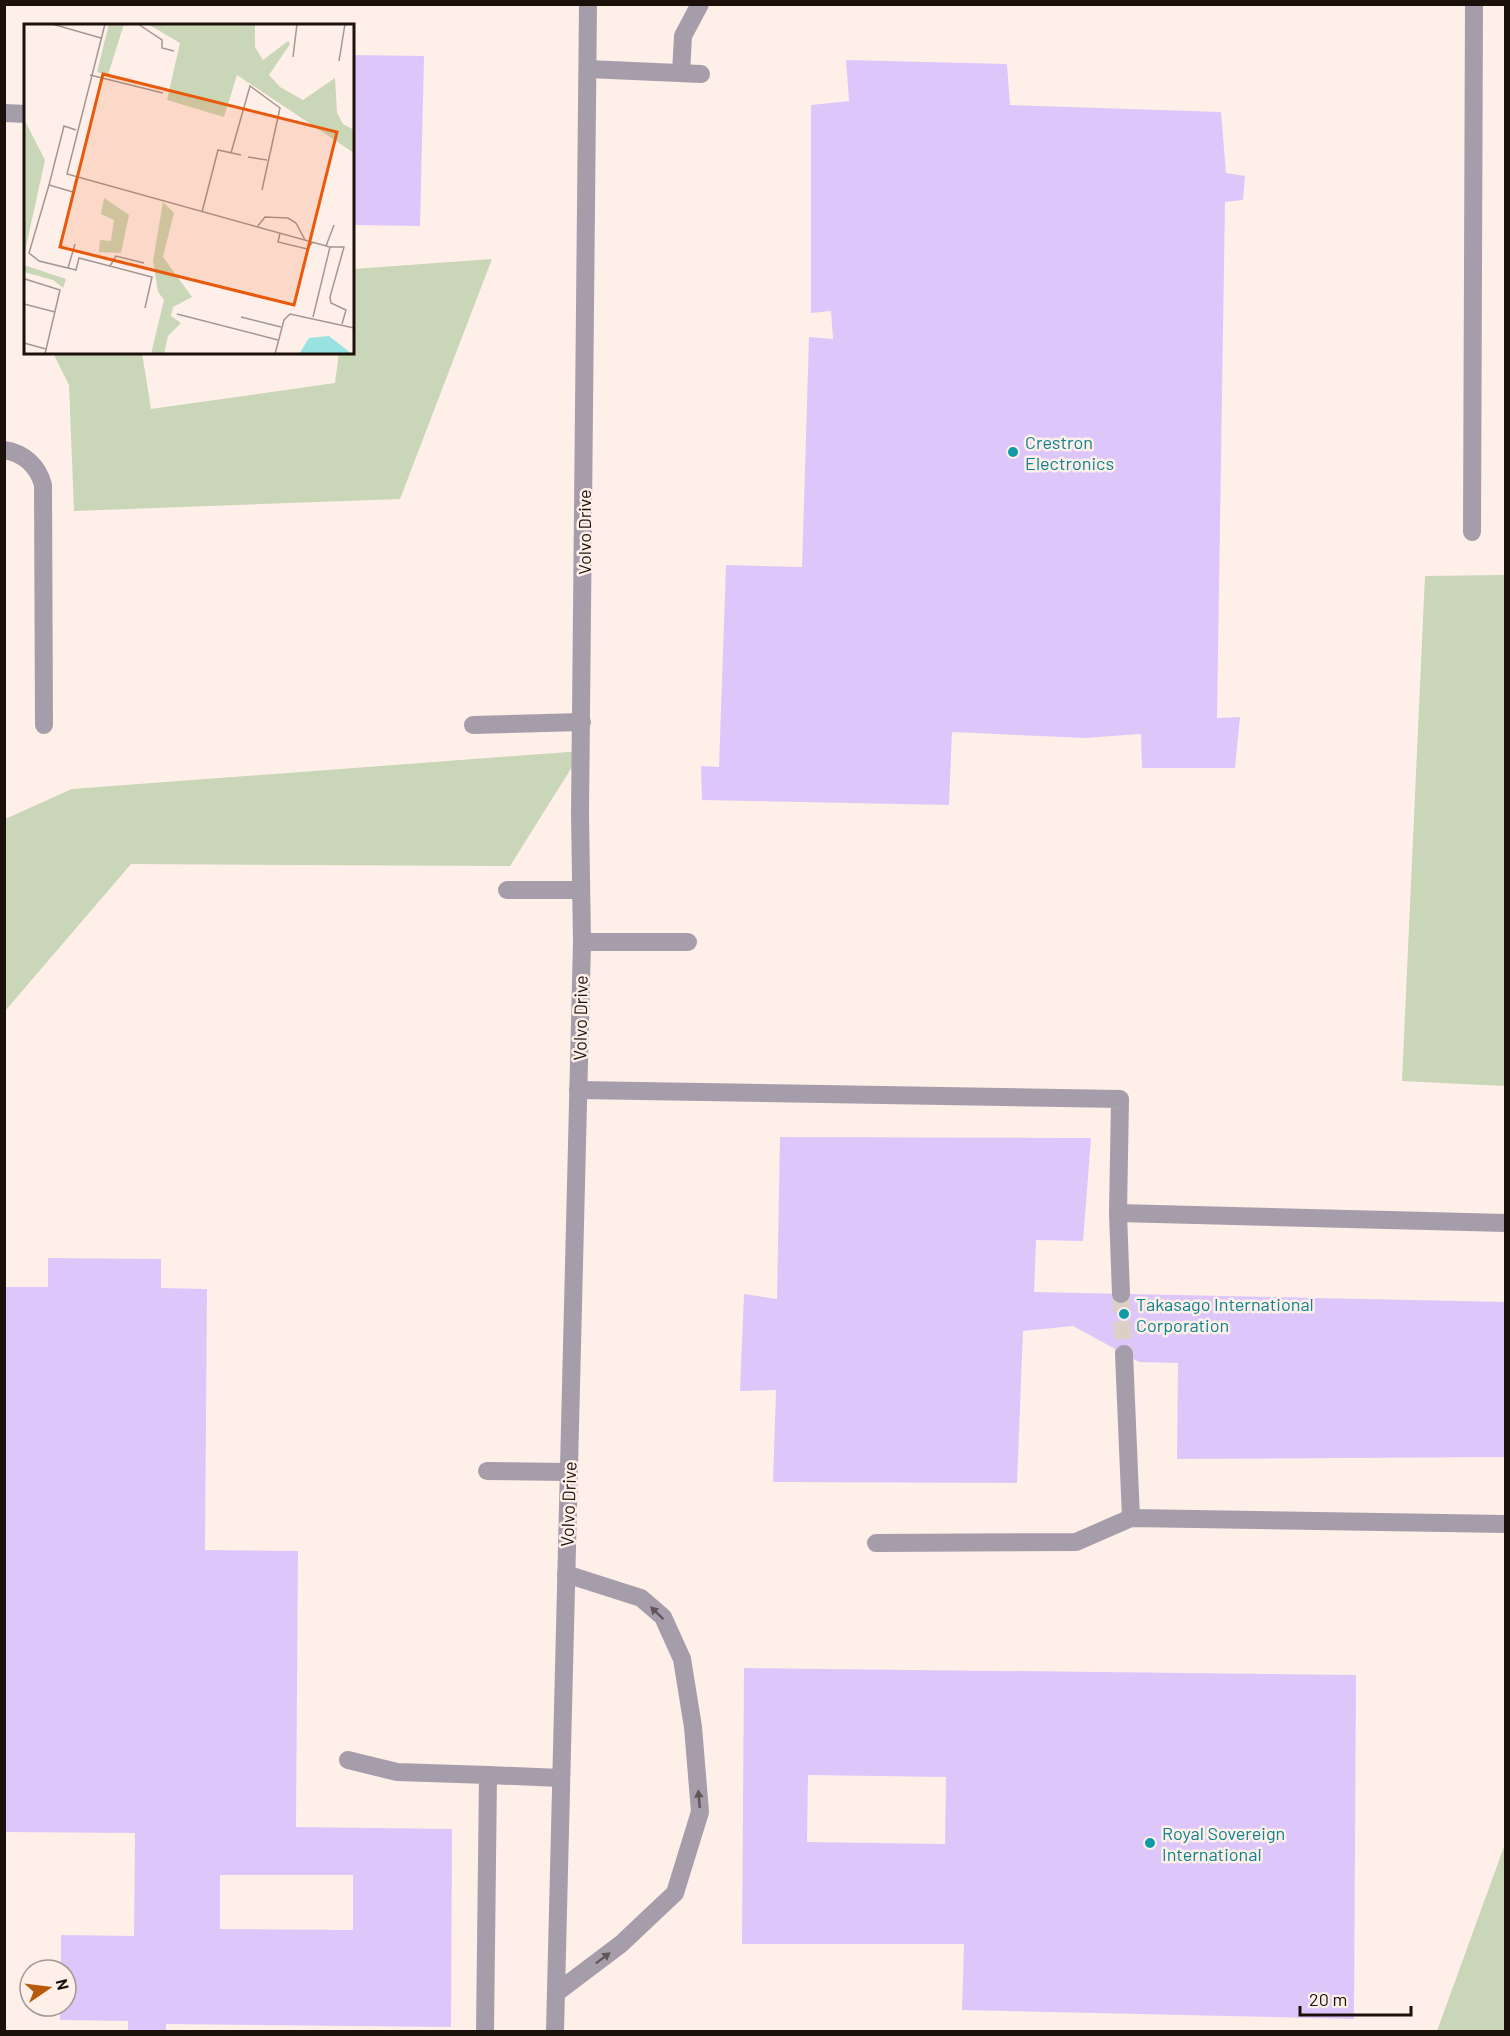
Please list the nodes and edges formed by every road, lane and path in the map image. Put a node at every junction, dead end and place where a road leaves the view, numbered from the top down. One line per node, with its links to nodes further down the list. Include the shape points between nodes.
1 (588, 4): 4 (street, Volvo Drive)
2 (700, 4): 5 (street, via 683,36)
3 (1474, 4): 10 (street)
4 (588, 69): 5 (street); 11 (street, Volvo Drive)
5 (681, 73): 6 (street)
6 (701, 74)
7 (4, 113): 8 (street)
8 (24, 114)
9 (4, 450): 12 (street, via 30,461 43,485)
10 (1472, 532)
11 (582, 722): 13 (street); 15 (street, Volvo Drive)
12 (44, 725)
13 (472, 725)
14 (507, 890): 15 (street)
15 (581, 890): 16 (street, Volvo Drive)
16 (582, 942): 17 (street); 18 (street, Volvo Drive)
17 (688, 942)
18 (578, 1090): 19 (street, via 1120,1099); 24 (street, Volvo Drive)
19 (1118, 1213): 20 (street); 21 (street)
20 (1506, 1223)
21 (1121, 1294)
22 (1124, 1354): 25 (street)
23 (487, 1471): 24 (street)
24 (569, 1472): 28 (street, Volvo Drive)
25 (1131, 1518): 26 (street); 27 (street, via 1076,1542)
26 (1506, 1524)
27 (876, 1543)
28 (566, 1574): 31 (street, Volvo Drive); 32 (street, one-way to 28, via 621,1944 675,1893 700,1812 682,1659 663,1617 641,1598)
29 (348, 1760): 30 (street, via 397,1772)
30 (488, 1775): 31 (street); 33 (street)
31 (561, 1778): 32 (street, Volvo Drive)
32 (556, 1993): 34 (street, Volvo Drive)
33 (485, 2031)
34 (555, 2031)

